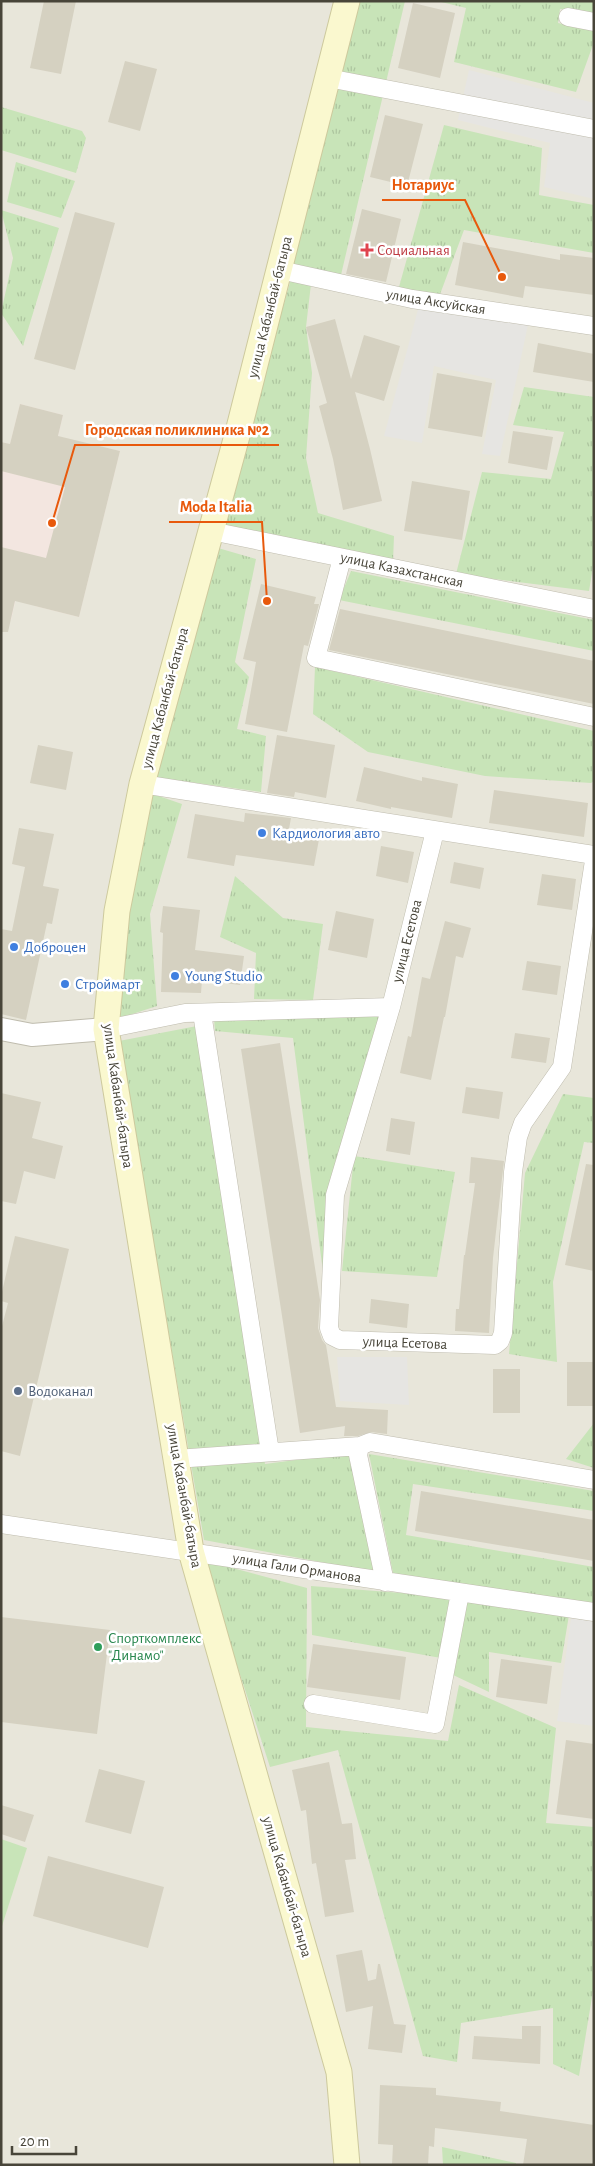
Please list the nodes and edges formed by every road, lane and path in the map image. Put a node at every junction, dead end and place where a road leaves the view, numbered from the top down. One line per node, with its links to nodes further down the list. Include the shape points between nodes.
1 (347, 1): 4 (main road, улица Кабанбай-батыра)
2 (568, 17): 3 (street)
3 (594, 22)
4 (328, 78): 5 (street); 6 (main road, улица Кабанбай-батыра)
5 (594, 129)
6 (280, 270): 7 (street, улица Аксуйская, via 412,300); 8 (main road, улица Кабанбай-батыра)
7 (594, 326)
8 (211, 531): 9 (street, улица Казахстанская); 12 (main road, улица Кабанбай-батыра)
9 (342, 558): 10 (street, улица Казахстанская); 11 (street, via 316,658)
10 (594, 609)
11 (594, 717)
12 (142, 784): 13 (street); 19 (main road, улица Кабанбай-батыра, via 117,911)
13 (435, 831): 14 (street); 16 (street, улица Есетова)
14 (594, 855)
15 (594, 861): 16 (street, улица Есетова, via 562,1067 522,1123 518,1137 503,1333 495,1346 340,1340 332,1336 328,1328 335,1195)
16 (391, 1007): 17 (street)
17 (202, 1012): 19 (street); 21 (street)
18 (1, 1029): 19 (street, via 32,1035)
19 (106, 1029): 22 (main road, улица Кабанбай-батыра)
20 (360, 1446): 21 (street); 23 (street, via 370,1442); 26 (street, via 358,1455)
21 (270, 1452): 22 (street)
22 (176, 1459): 25 (main road, улица Кабанбай-батыра)
23 (594, 1480)
24 (1, 1524): 25 (street, улица Гали Орманова)
25 (191, 1551): 26 (street, улица Гали Орманова); 30 (main road, улица Кабанбай-батыра, via 340,2072)
26 (385, 1582): 27 (street, улица Гали Орманова)
27 (460, 1593): 28 (street, улица Гали Орманова); 29 (street, via 435,1724)
28 (594, 1612)
29 (313, 1704)
30 (347, 2165)

